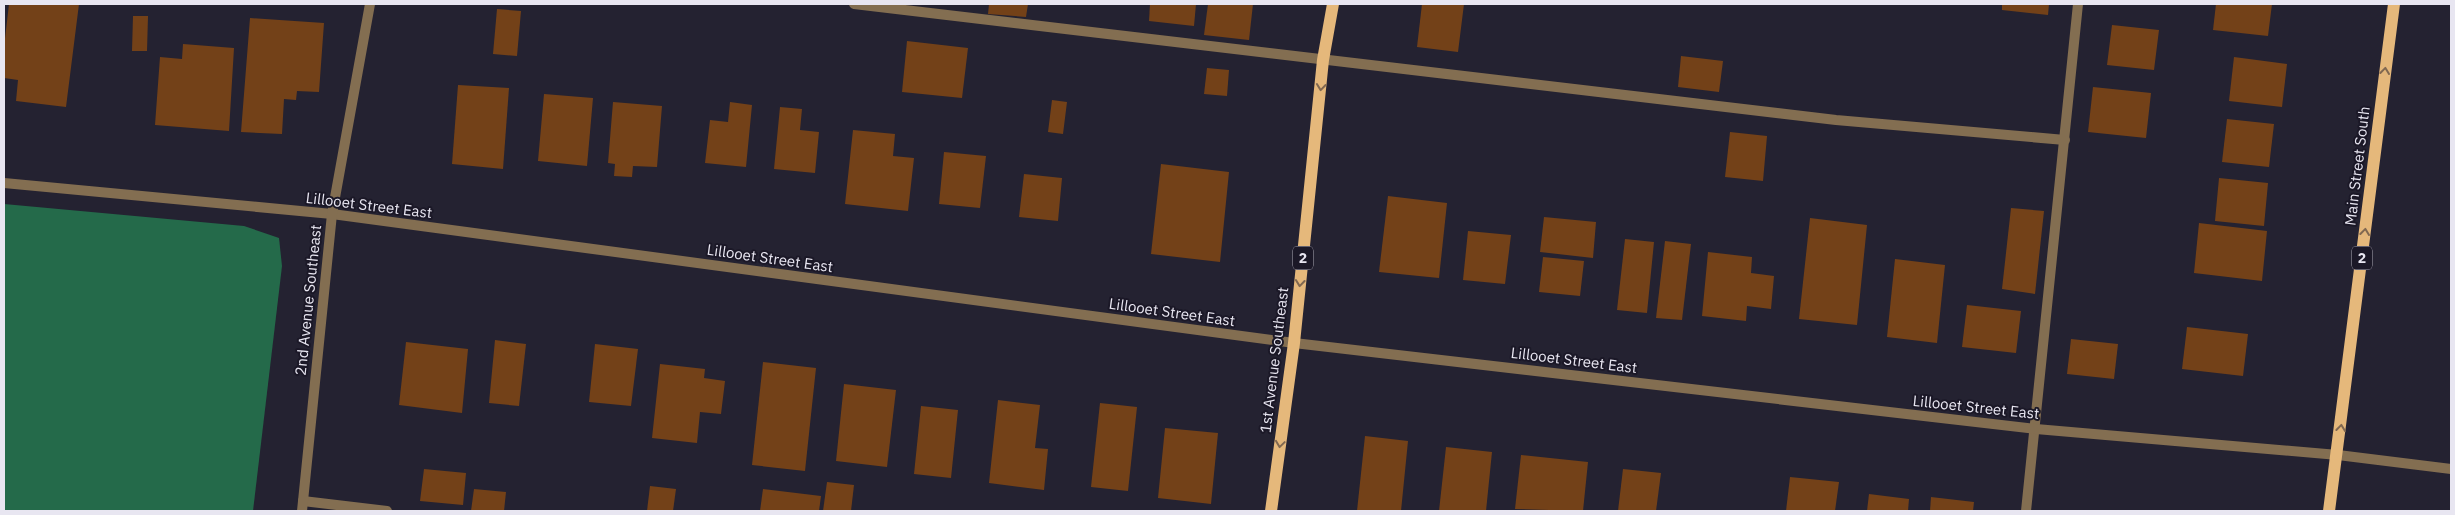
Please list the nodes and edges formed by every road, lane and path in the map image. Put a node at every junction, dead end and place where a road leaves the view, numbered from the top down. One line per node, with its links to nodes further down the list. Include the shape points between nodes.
1 (370, 4): 9 (street, 2nd Avenue Southeast)
2 (854, 4): 6 (street)
3 (1333, 4): 6 (main road, 1st Avenue Southeast / 2)
4 (2078, 4): 7 (street)
5 (2394, 4): 12 (main road, Main Street South / 2, one-way to 5)
6 (1323, 60): 7 (street, via 1836,120); 10 (main road, 1st Avenue Southeast / 2, one-way to 10)
7 (2065, 140): 11 (street)
8 (4, 183): 9 (street, Lillooet Street East)
9 (332, 214): 10 (street, Lillooet Street East); 14 (street, 2nd Avenue Southeast)
10 (1294, 343): 11 (street, Lillooet Street East); 16 (main road, 1st Avenue Southeast / 2, one-way to 16)
11 (2036, 429): 12 (street, Lillooet Street East); 17 (street)
12 (2338, 455): 13 (street, Lillooet Street East); 18 (main road, Main Street South / 2)
13 (2451, 469)
14 (302, 506): 15 (street)
15 (387, 511)
16 (1271, 511)
17 (2026, 511)
18 (2329, 511)

